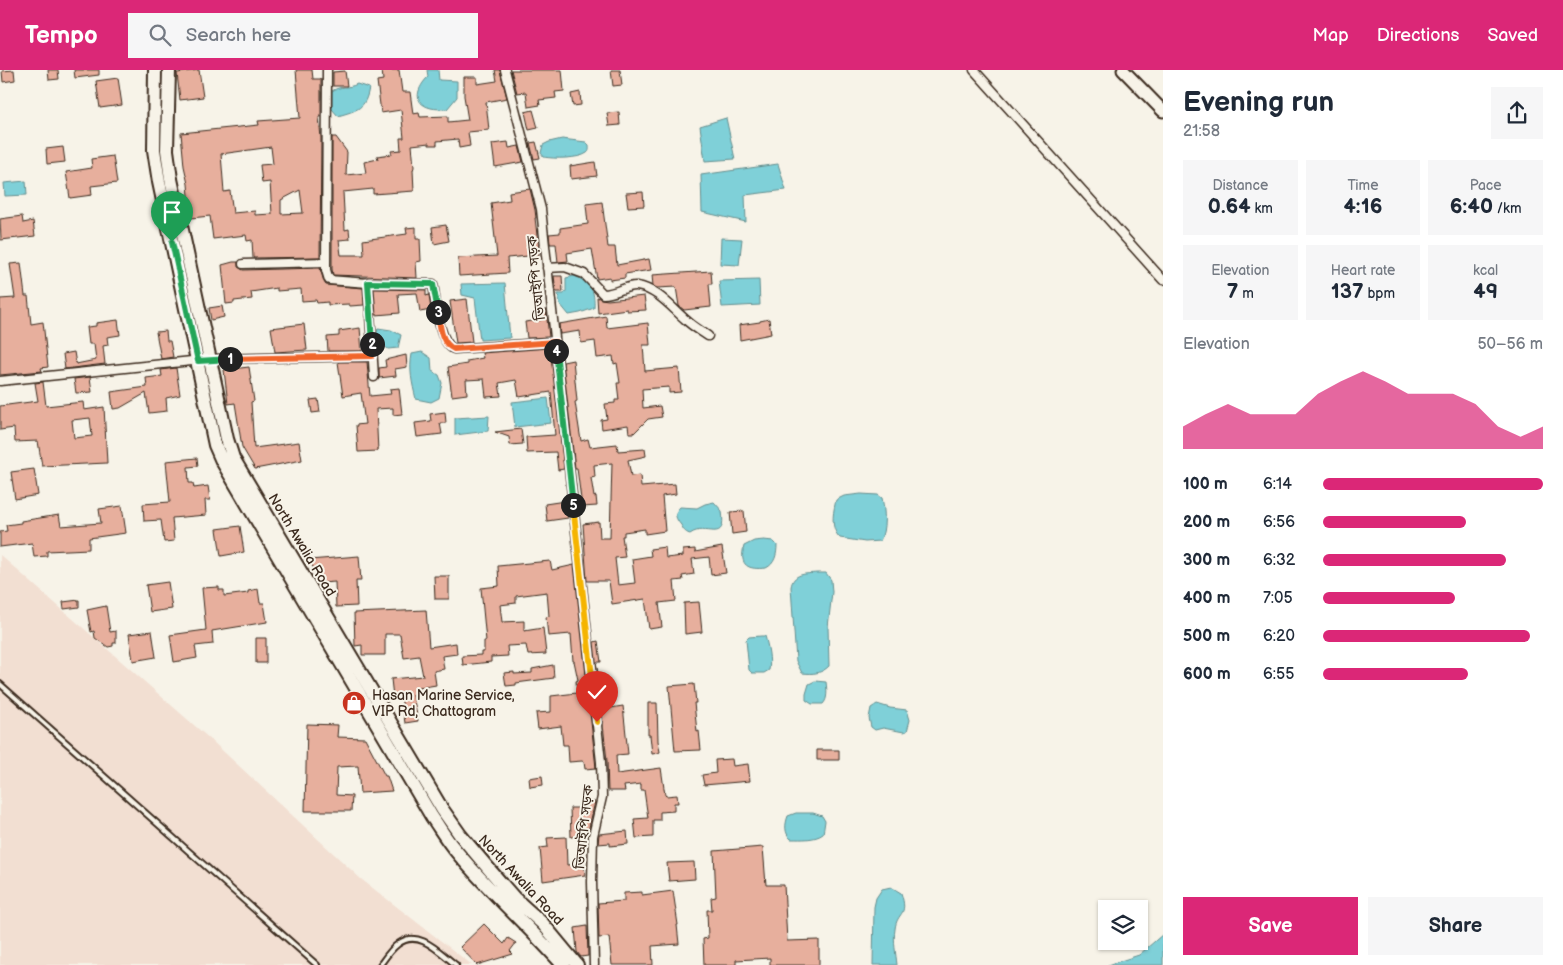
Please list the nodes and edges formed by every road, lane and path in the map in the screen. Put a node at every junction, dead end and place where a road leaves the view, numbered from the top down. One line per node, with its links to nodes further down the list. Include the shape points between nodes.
1 (155, 70): 16 (main road, North Awalia Road, via 154,150 159,182)
2 (169, 70): 16 (main road, North Awalia Road, via 171,179)
3 (327, 70): 8 (street)
4 (505, 70): 10 (street, ভিআইপি সড়ক, via 541,209)
5 (974, 70): 11 (street)
6 (1123, 70): 7 (main road)
7 (1163, 111)
8 (326, 262): 9 (street); 12 (street, via 328,280)
9 (243, 264)
10 (547, 268): 13 (street, via 565,267 584,274 604,294 614,294 630,286 650,290); 14 (street, ভিআইপি সড়ক)
11 (1163, 280)
12 (368, 283): 14 (street, via 433,284 443,338 450,348); 15 (street)
13 (708, 336)
14 (555, 342): 25 (street, ভিআইপি সড়ক, via 601,762 602,797 593,836)
15 (372, 356): 16 (street); 17 (street)
16 (204, 360): 18 (street); 23 (main road, North Awalia Road, via 215,445 222,461 432,817 474,871); 24 (main road, North Awalia Road, via 233,458 442,809 488,868 543,924)
17 (374, 377)
18 (0, 381)
19 (0, 684): 20 (lane)
20 (317, 965)
21 (380, 965): 22 (lane, via 398,944 414,938 423,939)
22 (456, 965)
23 (563, 965)
24 (577, 965)
25 (594, 965)

